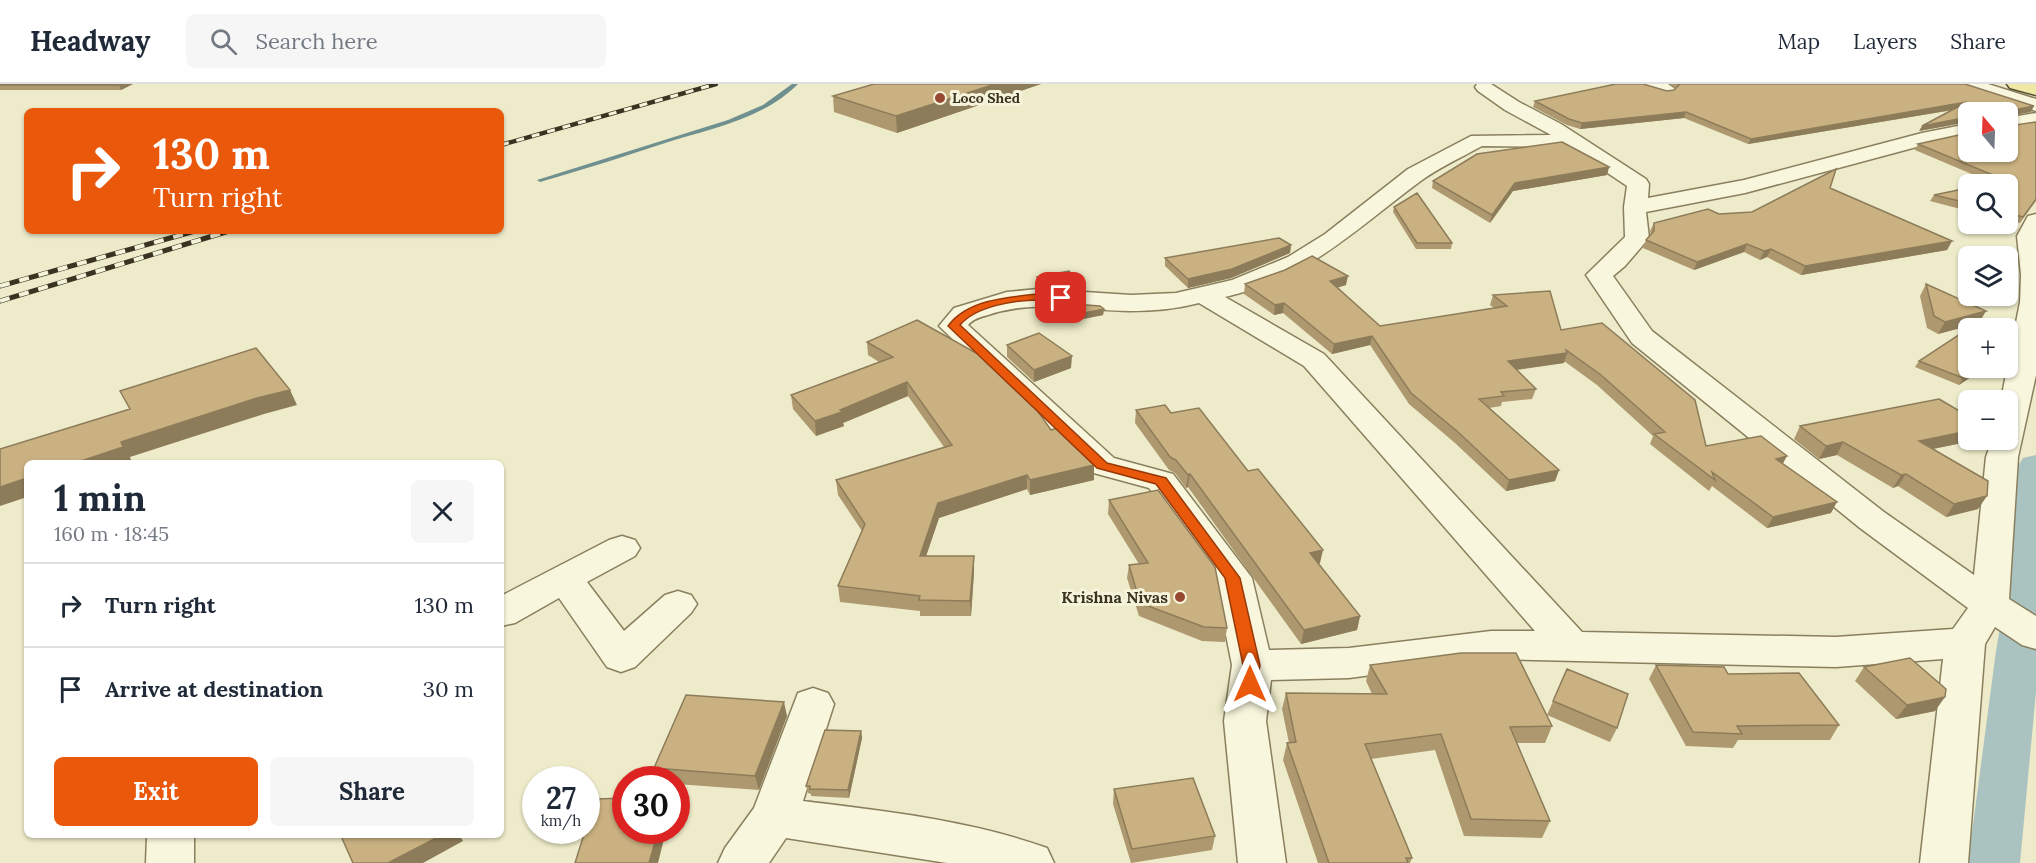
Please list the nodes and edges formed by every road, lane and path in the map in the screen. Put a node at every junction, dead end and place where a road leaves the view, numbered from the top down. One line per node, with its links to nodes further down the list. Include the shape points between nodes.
1 (1648, 84): 5 (street)
2 (1970, 84): 7 (street)
3 (2016, 84): 6 (main road)
4 (1484, 87): 11 (street)
5 (1666, 89)
6 (2036, 90)
7 (2036, 105)
8 (2036, 119): 9 (street)
9 (2018, 122)
10 (1958, 132): 12 (street, via 1745,186)
11 (1572, 141): 12 (street, via 1638,184); 14 (street, via 1478,140 1408,179 1333,239 1297,262 1240,286)
12 (1635, 207): 21 (street, via 1637,238 1599,275 1642,337 1872,520)
13 (2036, 221): 15 (street, via 2026,243 2034,271)
14 (1203, 295): 25 (street, via 1314,360); 26 (street, via 1131,303 1038,297 1007,300 963,314 953,326 1102,465 1161,481 1233,578)
15 (2033, 315): 16 (street)
16 (2018, 391)
17 (2004, 450): 21 (street)
18 (622, 548): 19 (street)
19 (565, 579): 20 (street, via 621,657); 22 (street)
20 (678, 604)
21 (1990, 605): 23 (street); 24 (street)
22 (504, 611)
23 (2036, 635)
24 (1965, 643): 25 (street, via 1836,652); 34 (street)
25 (1571, 646): 26 (street, via 1491,645 1349,663)
26 (1252, 665): 33 (street, via 1245,721)
27 (813, 704): 28 (street)
28 (774, 817): 31 (street); 32 (street, via 892,833)
29 (171, 838): 30 (street)
30 (170, 863)
31 (742, 863)
32 (1030, 863)
33 (1262, 863)
34 (1944, 863)

